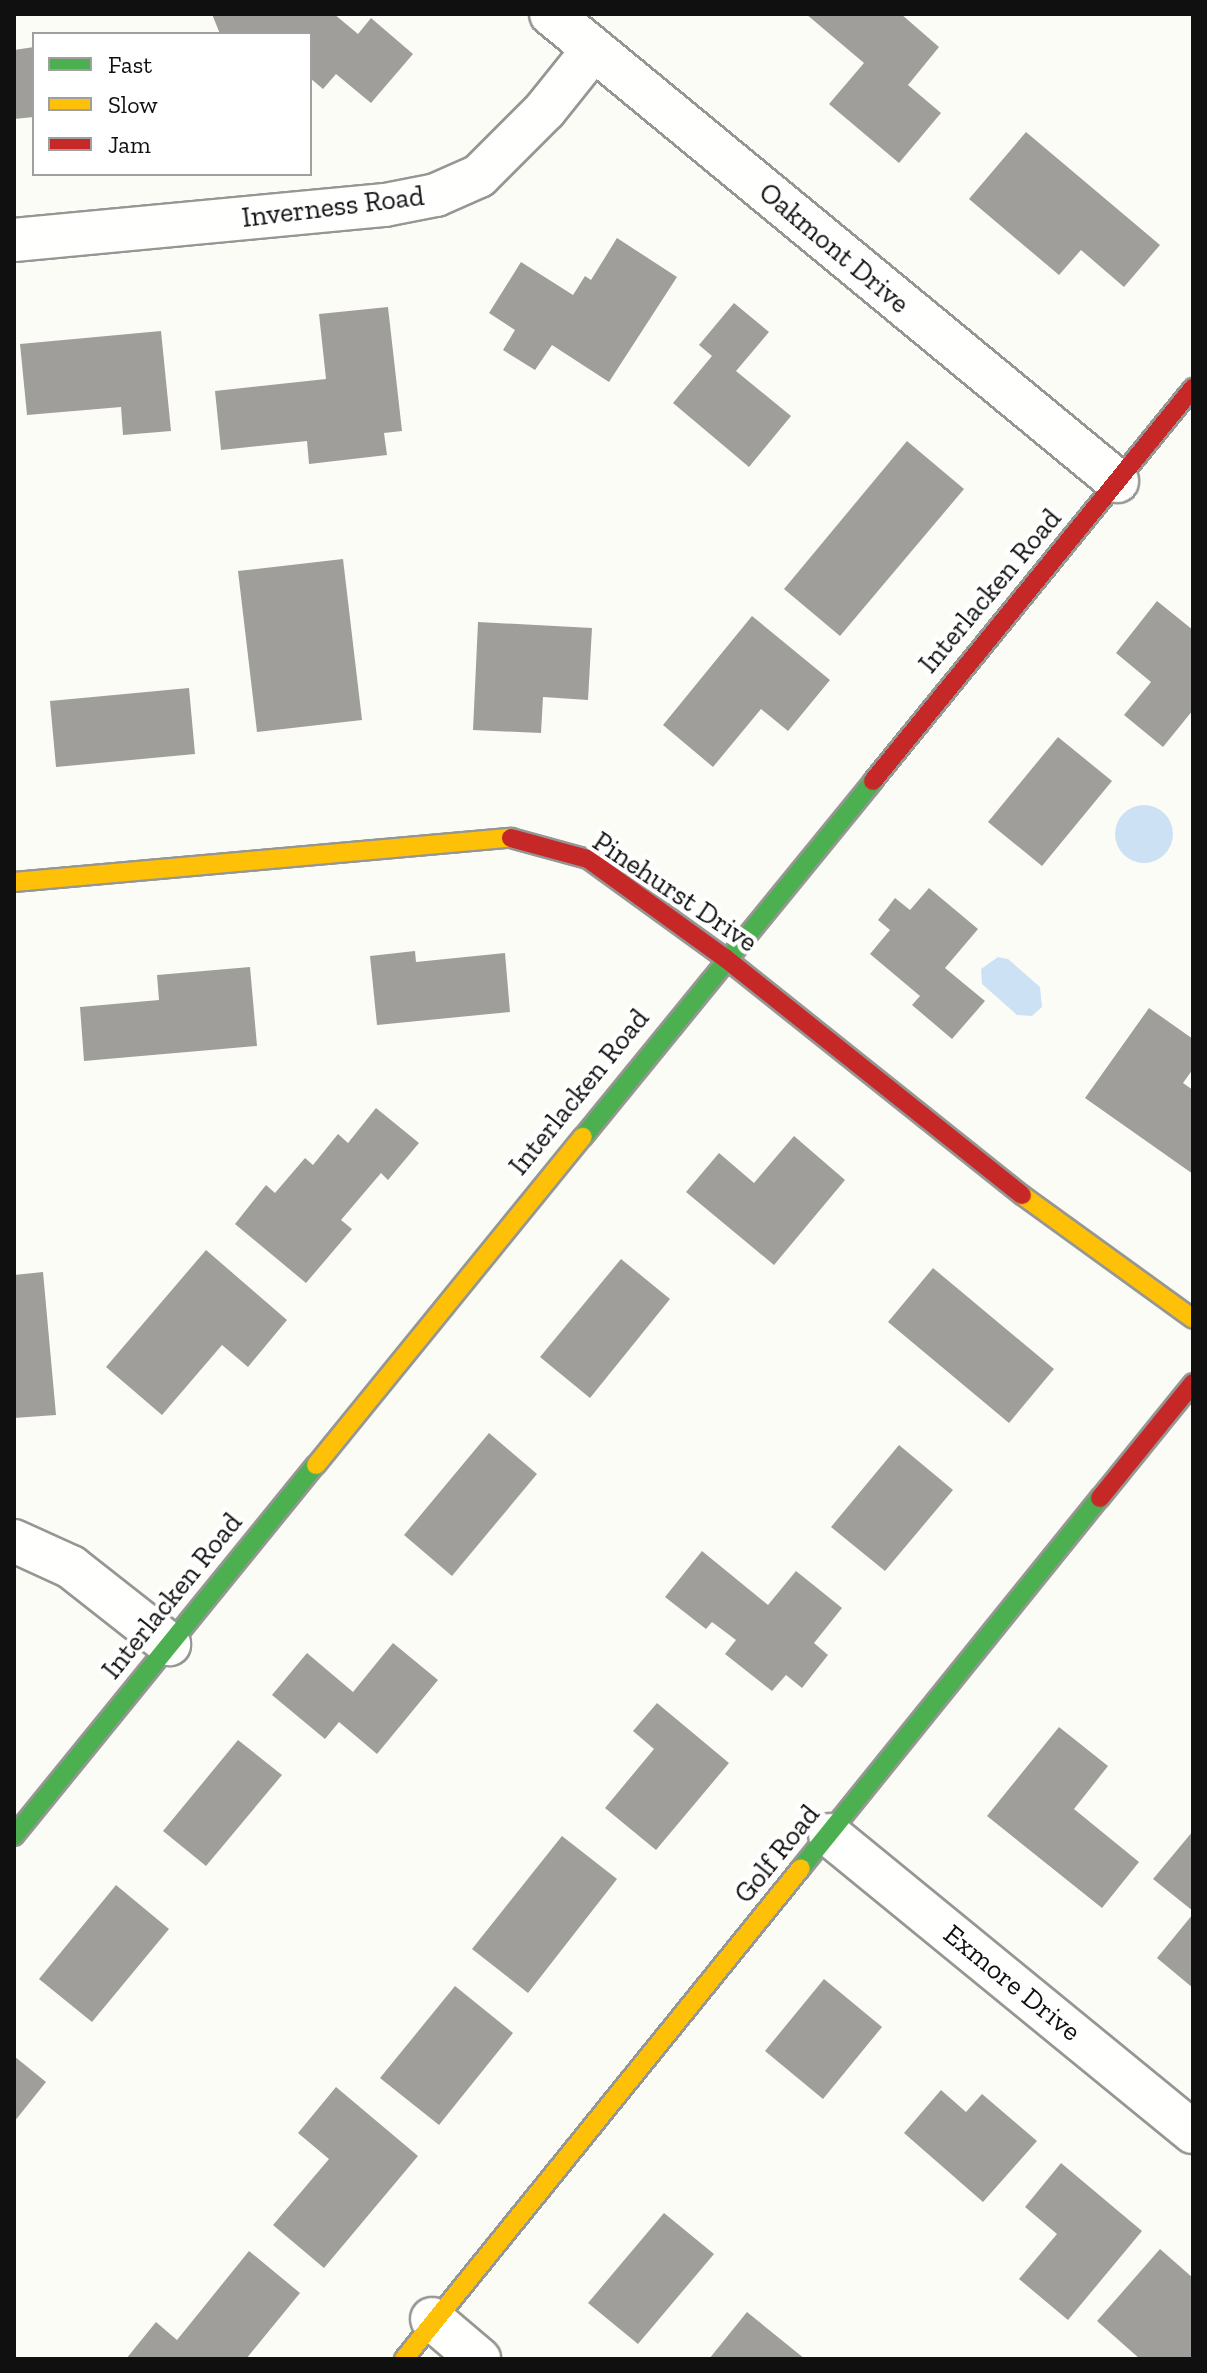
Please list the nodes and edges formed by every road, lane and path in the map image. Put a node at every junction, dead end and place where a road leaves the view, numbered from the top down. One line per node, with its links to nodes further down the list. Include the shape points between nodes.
1 (551, 14): 2 (street, Oakmont Drive)
2 (593, 50): 3 (street, Inverness Road, via 545,110 479,176 436,195 385,205); 5 (street, Oakmont Drive)
3 (14, 240)
4 (1193, 388): 5 (street, Interlacken Road)
5 (1117, 481): 7 (street, Interlacken Road)
6 (14, 882): 7 (street, Pinehurst Drive, via 508,837 588,859)
7 (725, 958): 8 (street, Pinehurst Drive, via 985,1168); 11 (street, Interlacken Road)
8 (1193, 1319)
9 (1193, 1383): 12 (street, Golf Road)
10 (14, 1541): 11 (street, via 71,1567)
11 (169, 1644): 13 (street, Interlacken Road)
12 (830, 1835): 14 (street, Exmore Drive); 15 (street, Golf Road)
13 (14, 1836)
14 (1193, 2132)
15 (432, 2319): 16 (street, Golf Road); 17 (street)
16 (404, 2359)
17 (479, 2359)

